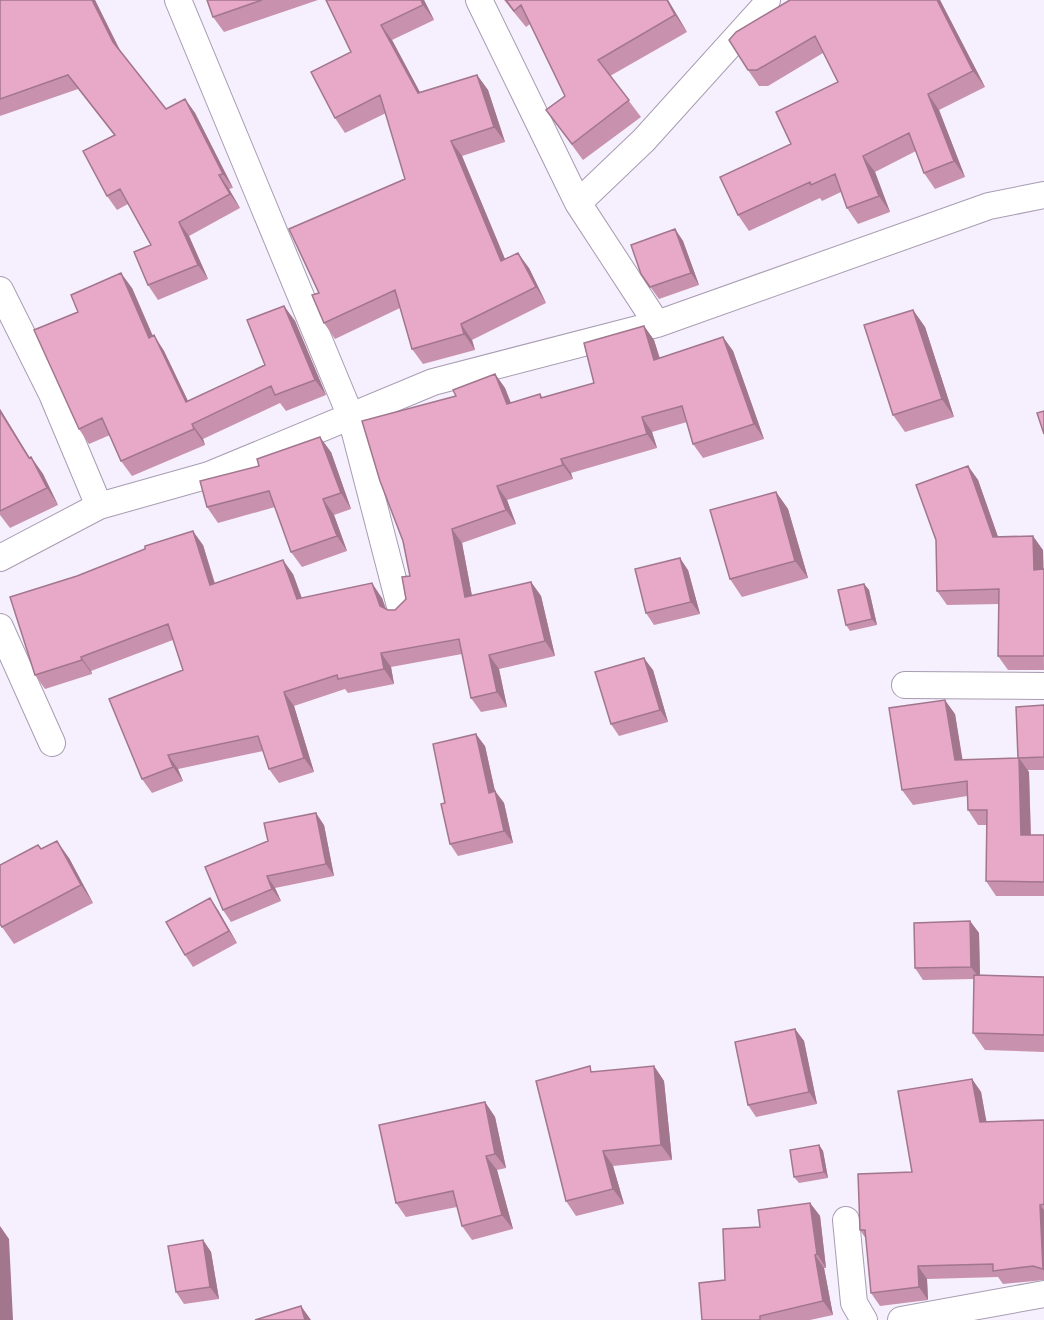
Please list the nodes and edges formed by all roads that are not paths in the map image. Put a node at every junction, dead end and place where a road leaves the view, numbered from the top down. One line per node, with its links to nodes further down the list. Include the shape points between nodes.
1 (178, 0): 8 (street)
2 (479, 0): 5 (street)
3 (767, 0): 5 (street, via 644,140)
4 (1044, 195): 7 (street, via 989,206)
5 (578, 203): 7 (street)
6 (0, 290): 9 (street, via 52,394)
7 (657, 324): 8 (street, via 433,382)
8 (351, 417): 9 (street, via 209,475); 11 (street)
9 (99, 506): 10 (street)
10 (0, 558)
11 (401, 610)
12 (0, 627): 15 (street)
13 (905, 685): 14 (street)
14 (1044, 686)
15 (52, 743)
16 (846, 1220): 18 (street, via 854,1303)
17 (1044, 1294): 19 (street)
18 (864, 1320)
19 (901, 1320)

